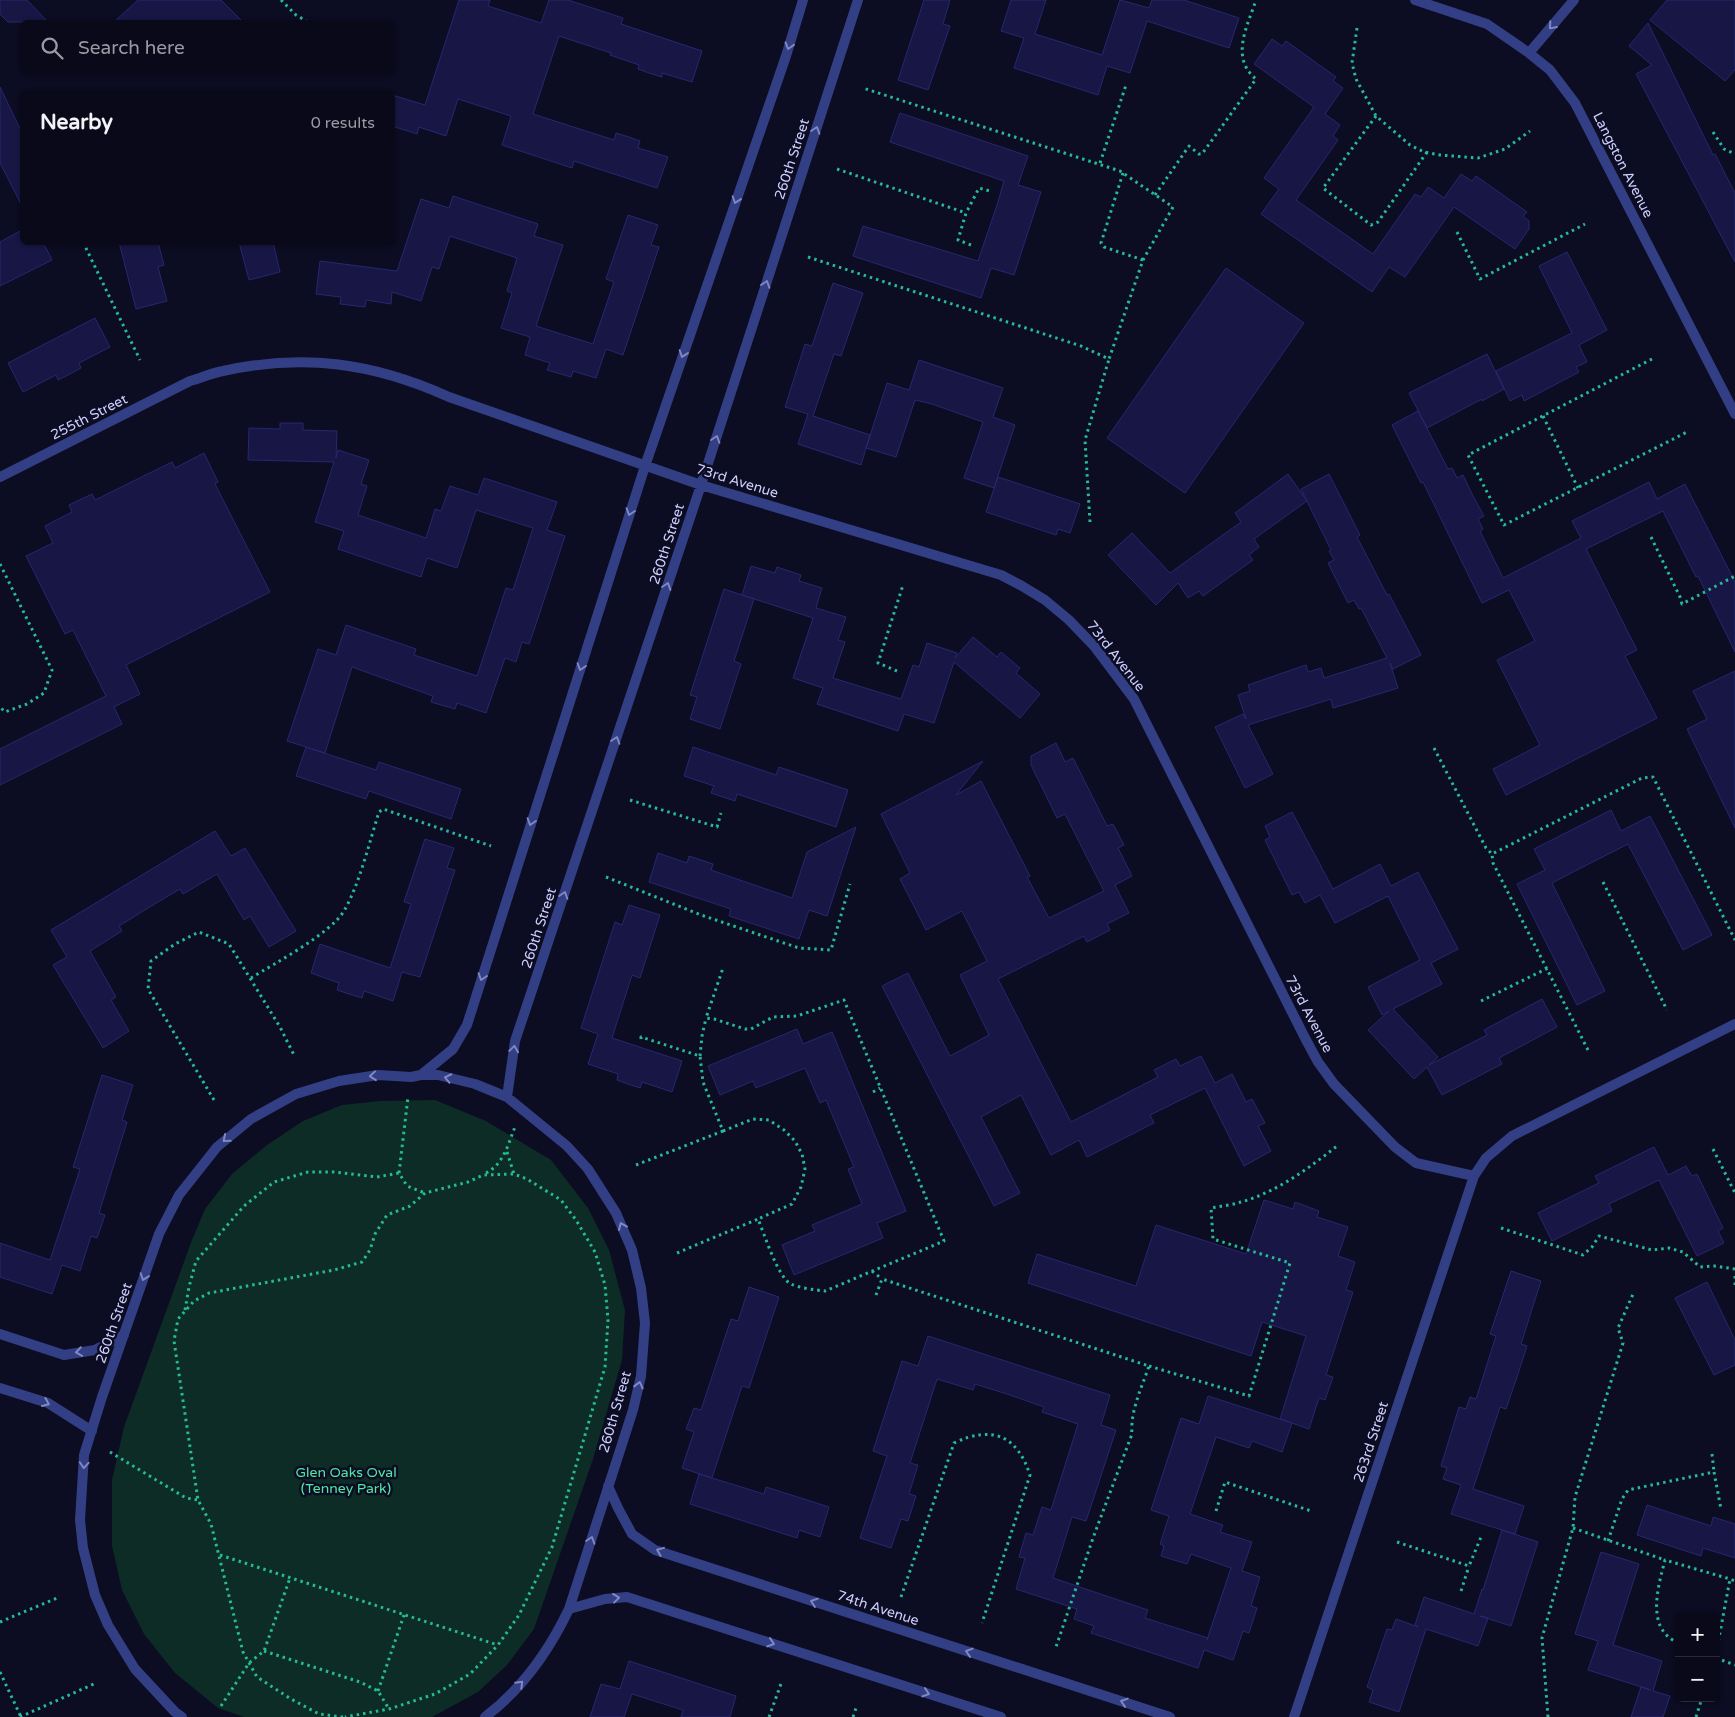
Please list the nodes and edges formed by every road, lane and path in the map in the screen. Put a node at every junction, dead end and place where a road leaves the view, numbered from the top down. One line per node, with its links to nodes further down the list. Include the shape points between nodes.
1 (281, 0): 7 (path)
2 (803, 0): 36 (street, one-way to 36)
3 (858, 0): 38 (street, 260th Street, one-way to 3)
4 (1256, 0): 21 (path, via 1244,37 1242,55 1248,73 1256,79 1202,154 1189,146)
5 (1414, 0): 9 (street, Langston Avenue, via 1487,24)
6 (1574, 0): 9 (street, one-way to 9)
7 (305, 20)
8 (1357, 28): 12 (path, via 1352,63 1356,79)
9 (1529, 53): 33 (street, Langston Avenue, via 1550,70 1575,103)
10 (1126, 85): 17 (path)
11 (864, 88): 17 (path)
12 (1376, 116): 15 (path, via 1410,145); 15 (path, via 1323,188 1371,226 1378,222)
13 (1530, 131): 15 (path, via 1505,149 1478,158)
14 (1713, 132): 16 (path, via 1724,149)
15 (1427, 152)
16 (1735, 154)
17 (1100, 163): 19 (path)
18 (837, 169): 22 (path)
19 (1123, 173): 21 (path); 28 (path, via 1101,243 1104,247)
20 (990, 191): 22 (path, via 979,188)
21 (1155, 195): 28 (path, via 1173,207)
22 (966, 213): 26 (path, via 958,240)
23 (1585, 224): 24 (path, via 1480,279)
24 (1457, 232)
25 (84, 245): 31 (path)
26 (971, 245)
27 (808, 257): 29 (path)
28 (1143, 260): 29 (path)
29 (1109, 358): 40 (path, via 1085,440)
30 (1652, 359): 34 (path)
31 (140, 360)
32 (190, 381): 36 (street, 73rd Avenue, via 222,371 287,362 325,362 382,372); 37 (street, 255th Street)
33 (1735, 414)
34 (1543, 416): 39 (path); 39 (path, via 1468,455 1504,525)
35 (1688, 431): 39 (path)
36 (645, 466): 38 (street, 73rd Avenue); 67 (street, one-way to 67, via 467,1025 453,1049)
37 (0, 477)
38 (701, 485): 70 (street, 260th Street, one-way to 38, via 515,1041); 81 (street, 73rd Avenue, via 1001,575 1045,600 1069,620 1094,646 1134,699 1318,1062 1360,1112 1416,1163)
39 (1578, 488)
40 (1090, 522)
41 (1651, 537): 43 (path, via 1682,604)
42 (0, 564): 46 (path, via 52,670 44,693 6,712)
43 (1735, 576)
44 (903, 585): 45 (path, via 878,663)
45 (898, 671)
46 (0, 707)
47 (1434, 748): 51 (path)
48 (630, 800): 49 (path, via 716,827)
49 (721, 813)
50 (491, 846): 58 (path, via 383,809 379,812 360,874 344,912 322,934)
51 (1492, 854): 55 (path, via 1642,778 1653,777); 57 (path, via 1493,863)
52 (606, 877): 54 (path, via 701,915 799,948 831,950)
53 (1602, 882): 60 (path)
54 (850, 884)
55 (1735, 940)
56 (723, 968): 61 (path)
57 (1548, 968): 59 (path); 64 (path)
58 (251, 978): 66 (path); 71 (path, via 229,944 199,932 151,961 148,989)
59 (1481, 1001)
60 (1667, 1010)
61 (706, 1018): 65 (path); 68 (path, via 751,1029 773,1017 797,1016 844,1000)
62 (1735, 1024): 81 (street, via 1512,1136 1486,1158)
63 (641, 1041): 65 (path, via 642,1037)
64 (1588, 1050)
65 (700, 1056): 73 (path, via 703,1082)
66 (295, 1057)
67 (416, 1076): 70 (street, 260th Street, one-way to 67, via 475,1084 438,1075); 78 (path); 96 (street, 260th Street, one-way to 96, via 378,1075 339,1081 296,1094 251,1119 217,1147 179,1195 160,1234)
68 (880, 1088): 69 (path); 88 (path, via 944,1241)
69 (873, 1092)
70 (507, 1097): 72 (street, 260th Street)
71 (214, 1100)
72 (521, 1110): 76 (path); 103 (street, 260th Street, one-way to 72, via 641,1376 645,1323 642,1288 632,1250 616,1213 588,1169 567,1146)
73 (722, 1131): 77 (path); 84 (path, via 753,1119 768,1120 784,1130 802,1154 805,1169 801,1187 792,1204)
74 (1337, 1146): 97 (path, via 1279,1185 1242,1202 1211,1208 1213,1239 1290,1263 1249,1396)
75 (1713, 1149): 82 (path)
76 (507, 1152): 79 (path); 80 (path)
77 (636, 1165)
78 (399, 1173): 83 (path, via 407,1186); 94 (path, via 377,1177 308,1172 274,1182 244,1206 196,1262)
79 (514, 1174): 80 (path); 127 (path, via 561,1200 576,1220 595,1252 605,1286 608,1320 605,1368 552,1547 519,1615)
80 (483, 1175): 83 (path)
81 (1474, 1176): 151 (street, 263rd Street)
82 (1735, 1193)
83 (425, 1194): 94 (path, via 410,1206 387,1215 362,1262 209,1293 194,1301)
84 (758, 1219): 86 (path); 88 (path, via 779,1268 791,1284 825,1291)
85 (1501, 1228): 87 (path, via 1583,1255 1599,1236 1652,1250 1670,1248 1683,1252 1700,1267)
86 (677, 1252)
87 (1735, 1269)
88 (872, 1271): 90 (path)
89 (1735, 1276): 91 (path)
90 (882, 1279): 93 (path); 97 (path)
91 (1735, 1285)
92 (1633, 1294): 108 (path, via 1618,1328 1623,1344 1575,1497)
93 (876, 1295)
94 (185, 1311): 104 (path, via 178,1319 174,1341)
95 (0, 1334): 96 (street, one-way to 95, via 95,1350 64,1355)
96 (124, 1335): 99 (street, 260th Street)
97 (1149, 1366): 128 (path, via 1131,1424 1132,1434)
98 (0, 1388): 99 (street, one-way to 99, via 48,1403)
99 (92, 1431): 143 (street, 260th Street, one-way to 143, via 84,1455 80,1520 83,1548 95,1595 108,1625 135,1670)
100 (110, 1452): 104 (path, via 186,1498)
101 (1712, 1454): 102 (path)
102 (1714, 1472): 105 (path); 110 (path, via 1628,1490)
103 (608, 1486): 121 (street, 260th Street, one-way to 103); 150 (street, 74th Avenue, one-way to 103, via 655,1550 632,1534)
104 (198, 1500): 112 (path, via 211,1524)
105 (1720, 1509)
106 (1216, 1511): 107 (path, via 1225,1482)
107 (1312, 1511)
108 (1574, 1528): 110 (path); 152 (path, via 1542,1638)
109 (1481, 1537): 114 (path)
110 (1608, 1540): 113 (path)
111 (1396, 1542): 114 (path)
112 (220, 1555): 115 (path); 131 (path, via 243,1652)
113 (1665, 1560): 116 (path); 126 (path, via 1657,1592 1657,1620 1668,1639)
114 (1469, 1566): 118 (path)
115 (290, 1578): 122 (path); 129 (path)
116 (1730, 1579): 117 (path); 125 (path)
117 (1735, 1581)
118 (1461, 1591)
119 (901, 1597): 124 (path, via 954,1443 978,1434 997,1435 1012,1444 1024,1459 1030,1476)
120 (57, 1598): 123 (path)
121 (569, 1610): 146 (street, 260th Street, one-way to 121, via 532,1672); 149 (street, one-way to 149, via 605,1599 627,1597)
122 (404, 1615): 127 (path); 136 (path)
123 (0, 1622)
124 (982, 1623)
125 (1720, 1633)
126 (1675, 1642)
127 (498, 1645): 140 (path, via 470,1674 435,1694)
128 (1056, 1648)
129 (264, 1651): 131 (path); 136 (path, via 360,1682)
130 (1720, 1659): 132 (path)
131 (249, 1663): 139 (path); 141 (path, via 257,1677)
132 (1735, 1665)
133 (0, 1672): 142 (path)
134 (782, 1681): 147 (path)
135 (96, 1683): 142 (path)
136 (378, 1691): 140 (path)
137 (1701, 1702): 153 (path)
138 (857, 1705): 148 (path)
139 (221, 1706)
140 (389, 1709): 145 (path)
141 (312, 1711): 144 (path); 145 (path)
142 (20, 1717)
143 (182, 1717)
144 (312, 1717)
145 (344, 1717)
146 (485, 1717)
147 (769, 1717)
148 (853, 1717)
149 (1001, 1717)
150 (1170, 1717)
151 (1294, 1717)
152 (1548, 1717)
153 (1696, 1717)

